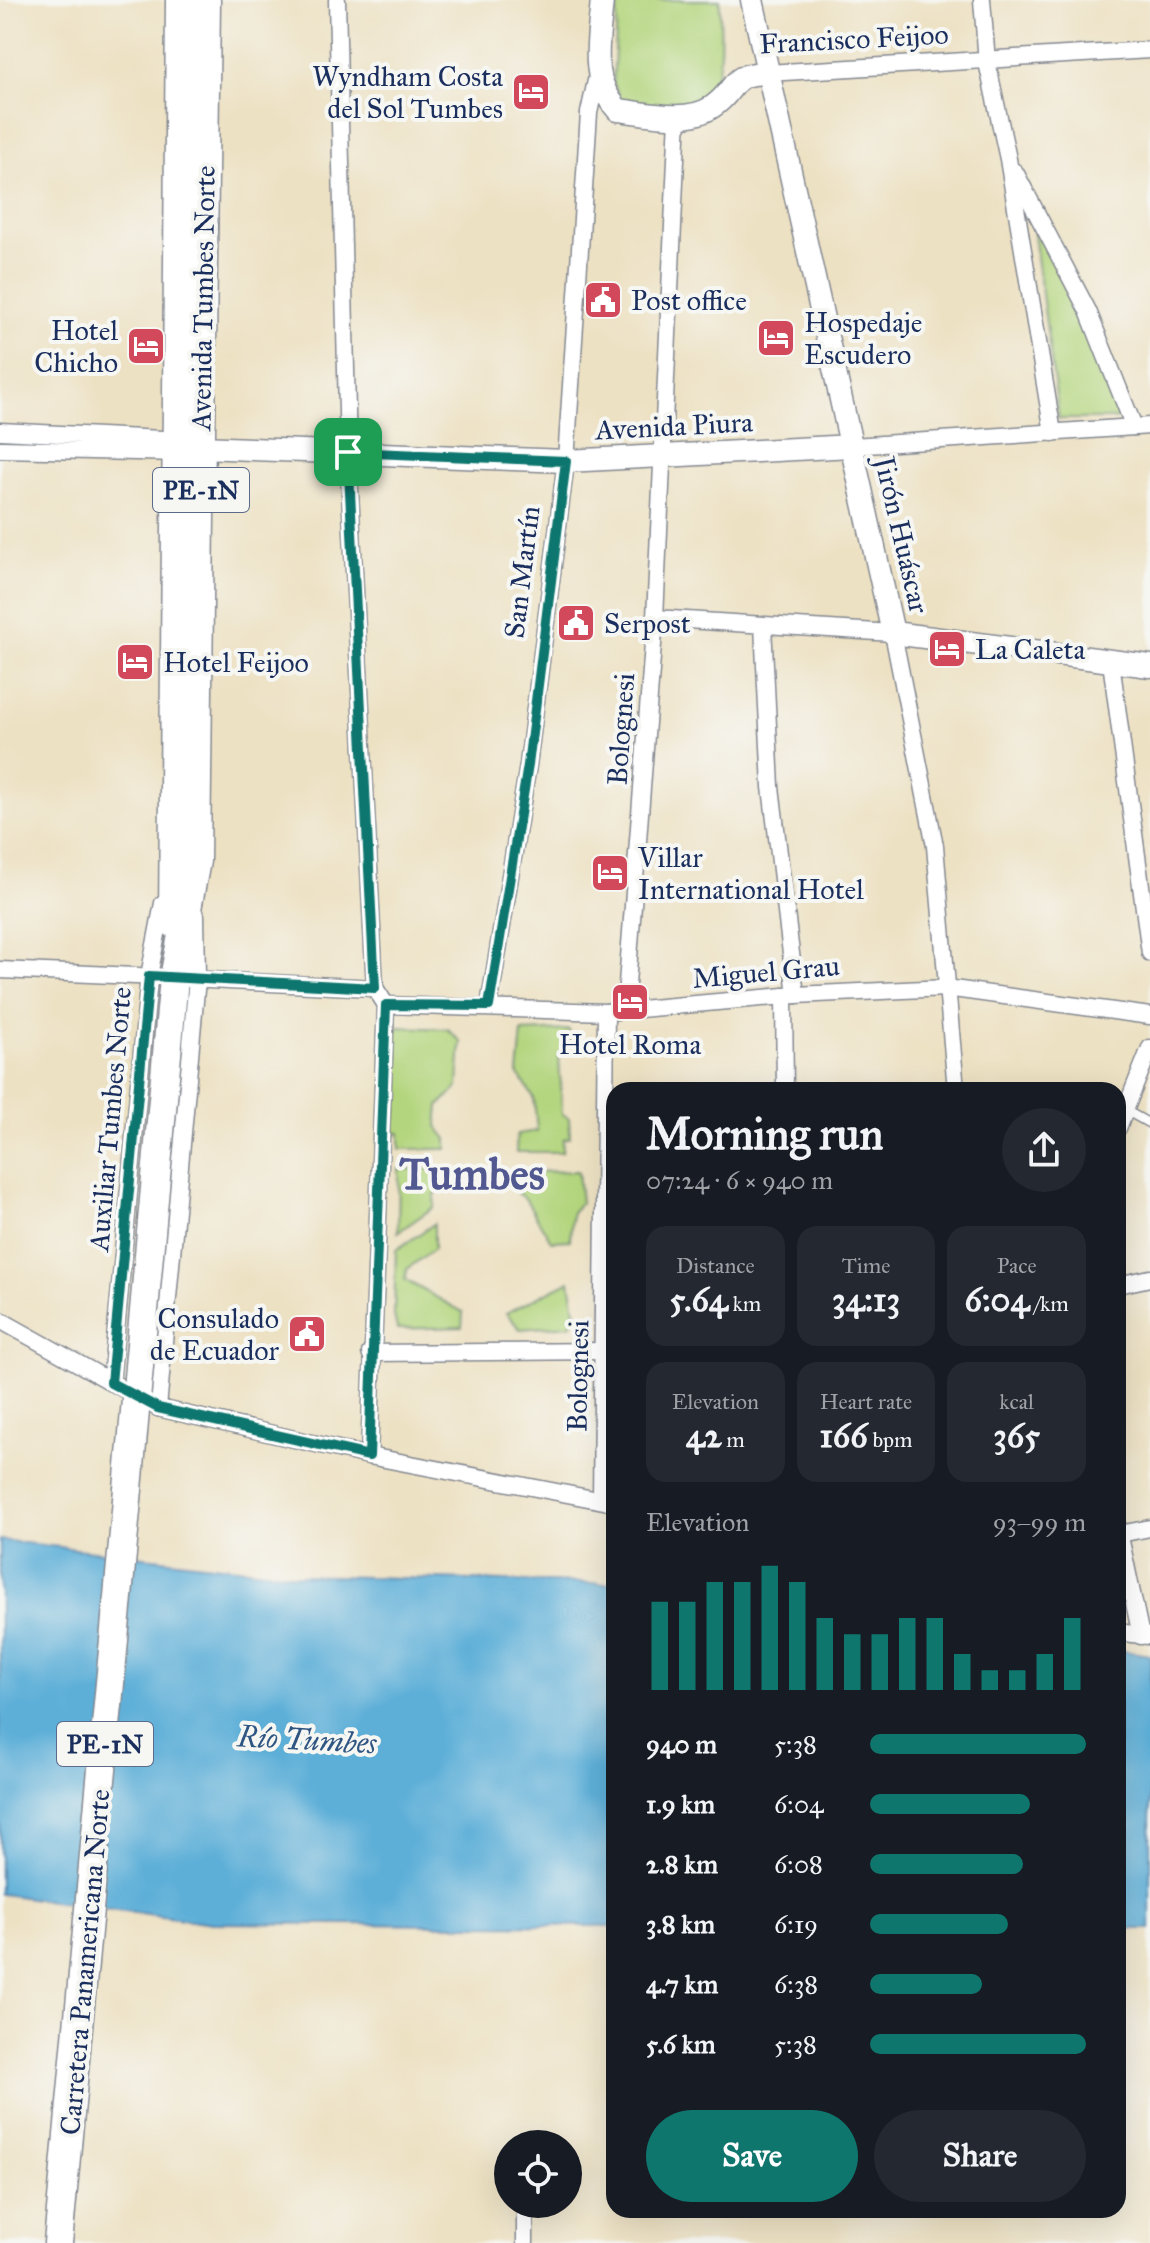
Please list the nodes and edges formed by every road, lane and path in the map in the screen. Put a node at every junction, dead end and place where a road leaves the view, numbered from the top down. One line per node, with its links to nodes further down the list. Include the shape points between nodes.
1 (180, 0): 17 (highway, Avenida Tumbes Norte / PE-1N)
2 (206, 0): 17 (highway, Avenida Tumbes Norte / PE-1N)
3 (337, 0): 19 (street)
4 (602, 0): 10 (main road, San Martín)
5 (752, 0): 9 (main road, Jirón Huáscar)
6 (982, 0): 8 (street)
7 (1150, 50): 8 (street, Francisco Feijoo)
8 (987, 62): 9 (street, Francisco Feijoo); 12 (street)
9 (767, 73): 11 (main road, Francisco Feijoo, via 745,74 713,106); 16 (main road, Jirón Huáscar)
10 (597, 76): 11 (main road, Francisco Feijoo, via 618,110); 21 (street, San Martín, via 589,113)
11 (678, 116): 20 (street, Bolognesi)
12 (1008, 159): 13 (street); 15 (street)
13 (1142, 427): 15 (street, Avenida Piura)
14 (0, 431): 17 (street, Avenida Piura)
15 (1053, 433): 16 (street, Avenida Piura)
16 (852, 446): 20 (main road, Avenida Piura); 24 (main road, Jirón Huáscar)
17 (184, 447): 18 (street, Avenida Piura); 19 (main road, Avenida Piura); 29 (highway, Avenida Tumbes Norte / PE-1N, via 184,861)
18 (0, 449)
19 (348, 452): 21 (main road, Avenida Piura); 30 (street)
20 (662, 458): 21 (main road, Avenida Piura); 22 (street, Bolognesi)
21 (566, 461): 34 (street, San Martín, via 528,765)
22 (655, 618): 23 (street); 35 (street, Bolognesi)
23 (763, 625): 24 (street); 32 (street)
24 (893, 633): 25 (main road); 31 (street, Jirón Huáscar, via 935,846)
25 (1111, 662): 26 (main road); 27 (street)
26 (1150, 666)
27 (1150, 953)
28 (0, 970): 29 (street)
29 (173, 978): 30 (street); 49 (street, Auxiliar Tumbes Norte); 51 (street); 53 (highway, Avenida Tumbes Norte / PE-1N, bridge)
30 (375, 988): 33 (street)
31 (946, 988): 32 (street, Miguel Grau); 37 (street, Miguel Grau); 40 (street, Jirón Huáscar)
32 (790, 995): 35 (street, Miguel Grau); 39 (street)
33 (386, 1005): 34 (street, Miguel Grau); 48 (street)
34 (489, 1006): 36 (street, Miguel Grau)
35 (625, 1010): 36 (street, Miguel Grau)
36 (606, 1012): 47 (street, Bolognesi)
37 (1150, 1016)
38 (1150, 1048): 41 (street)
39 (785, 1082)
40 (955, 1082)
41 (1126, 1108)
42 (1126, 1111): 43 (lane)
43 (1150, 1124)
44 (1150, 1278): 45 (street)
45 (1126, 1283)
46 (0, 1320): 49 (street)
47 (605, 1351): 48 (street); 50 (street, Bolognesi)
48 (370, 1353): 52 (street)
49 (111, 1383): 51 (street)
50 (606, 1387)
51 (158, 1408): 52 (street)
52 (369, 1456): 54 (street)
53 (128, 1489): 60 (highway, Carretera Panamericana Norte / PE-1N)
54 (606, 1502)
55 (1150, 1528): 56 (street)
56 (1126, 1530)
57 (1126, 1559): 58 (street)
58 (1145, 1636)
59 (525, 2218): 61 (street)
60 (58, 2243)
61 (525, 2243)

